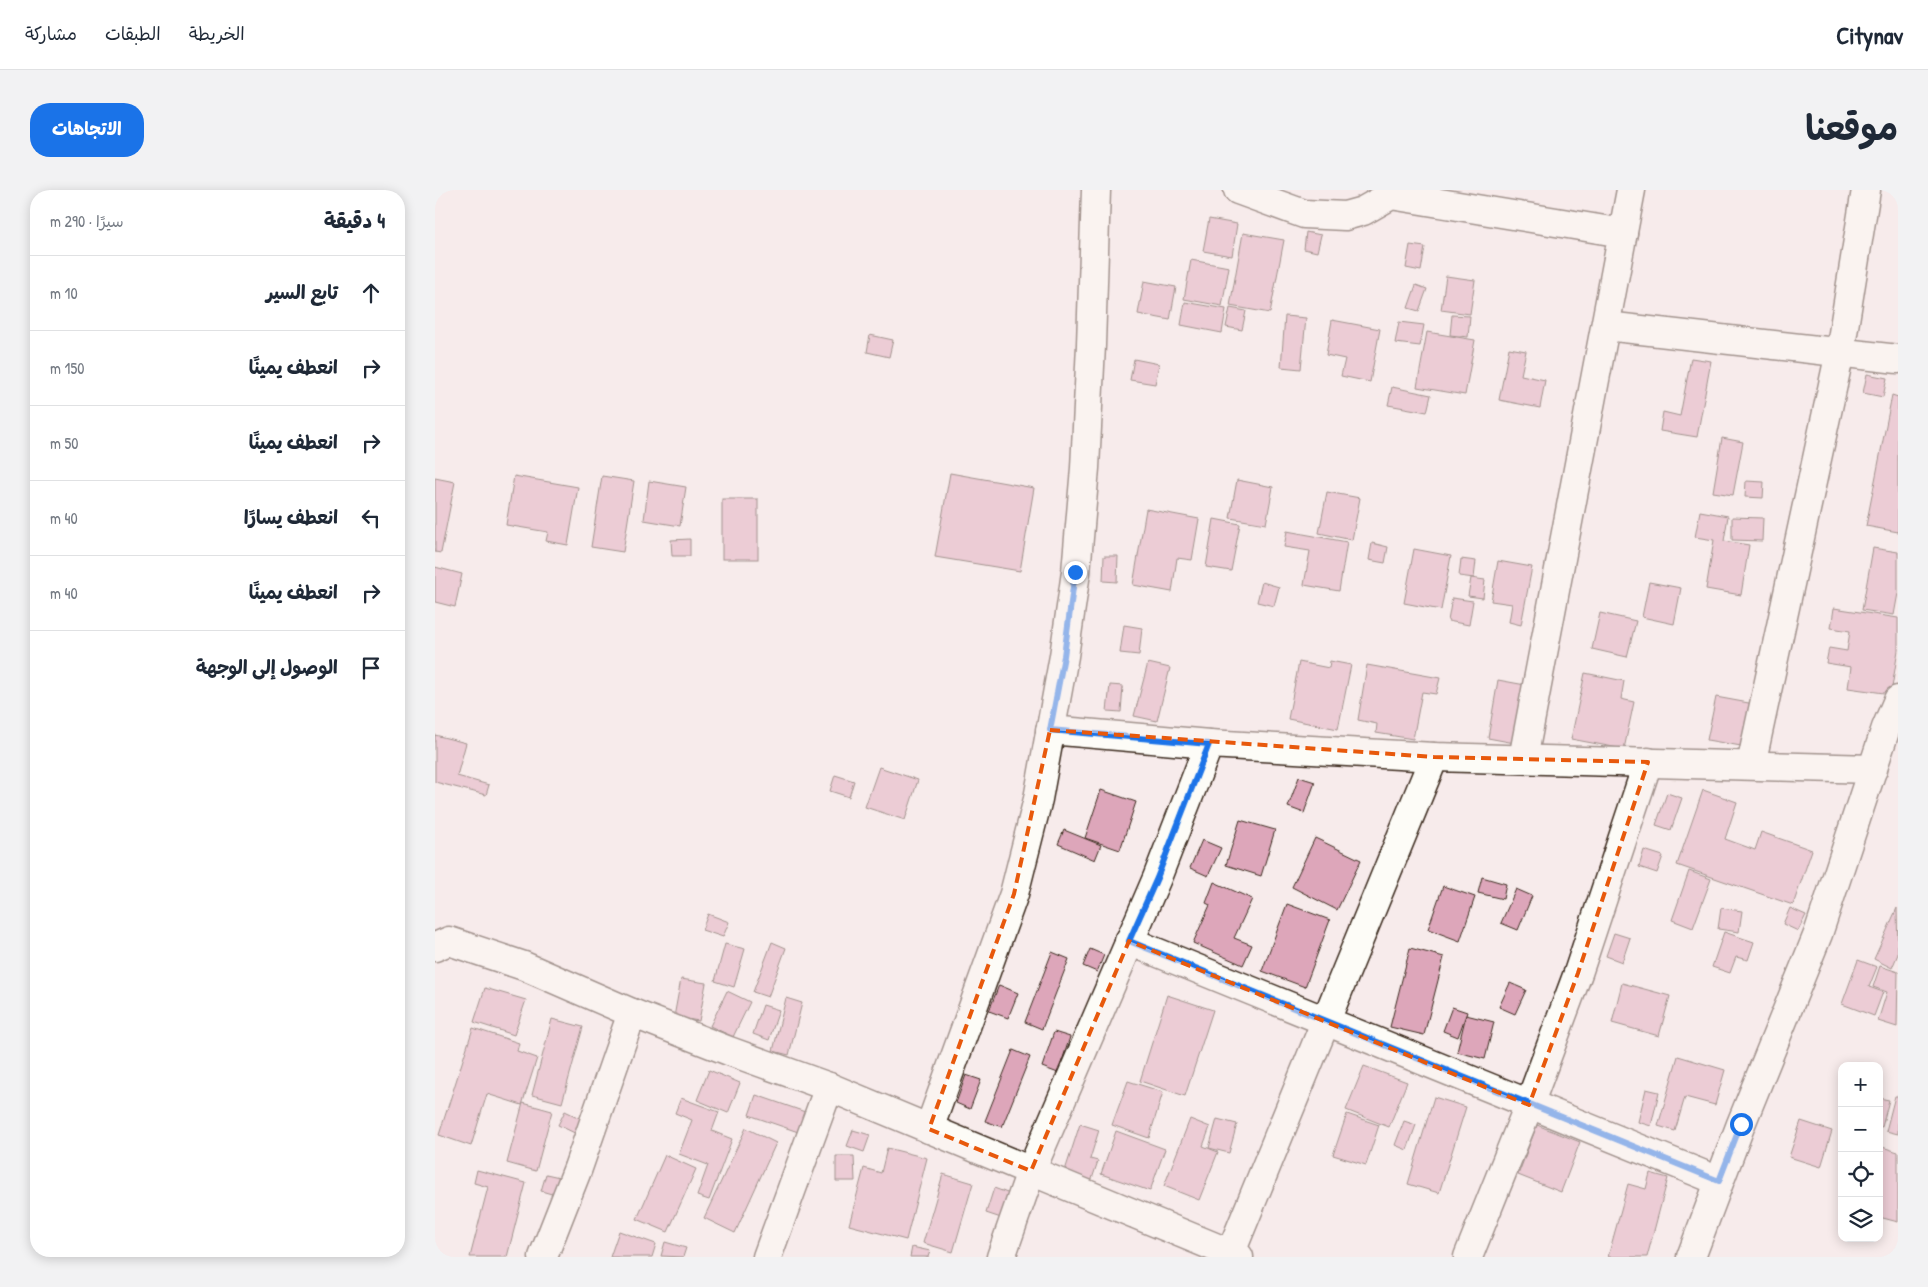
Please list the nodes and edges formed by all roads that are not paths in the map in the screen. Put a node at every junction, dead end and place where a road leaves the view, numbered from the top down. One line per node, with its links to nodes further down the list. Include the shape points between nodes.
1 (1096, 190): 11 (street, via 1084,478 1064,656)
2 (1238, 190): 5 (street, via 1304,214 1345,216 1363,211)
3 (1631, 190): 6 (street)
4 (1866, 190): 8 (street)
5 (1392, 193): 6 (street)
6 (1623, 233): 7 (street)
7 (1606, 326): 8 (street); 15 (street)
8 (1840, 352): 9 (street); 17 (street)
9 (1898, 359)
10 (1898, 700): 12 (street)
11 (1050, 730): 13 (street); 25 (street, via 1038,799 1014,894)
12 (1892, 730): 18 (street)
13 (1209, 744): 14 (street); 19 (street)
14 (1434, 757): 15 (street); 22 (street)
15 (1523, 759): 16 (street)
16 (1648, 762): 17 (street); 24 (street, via 1578,973)
17 (1751, 765): 18 (street)
18 (1873, 769): 27 (street, via 1818,934)
19 (1129, 941): 22 (street); 26 (street)
20 (435, 947): 21 (street, via 449,942 470,947 524,966)
21 (632, 1013): 23 (street); 29 (street)
22 (1326, 1022): 24 (street); 28 (street)
23 (829, 1086): 25 (street); 30 (street)
24 (1529, 1105): 27 (street); 32 (street)
25 (929, 1129): 26 (street)
26 (1031, 1171): 28 (street); 31 (street)
27 (1719, 1181): 33 (street)
28 (1233, 1256)
29 (543, 1257)
30 (767, 1257)
31 (1001, 1257)
32 (1468, 1257)
33 (1691, 1257)

